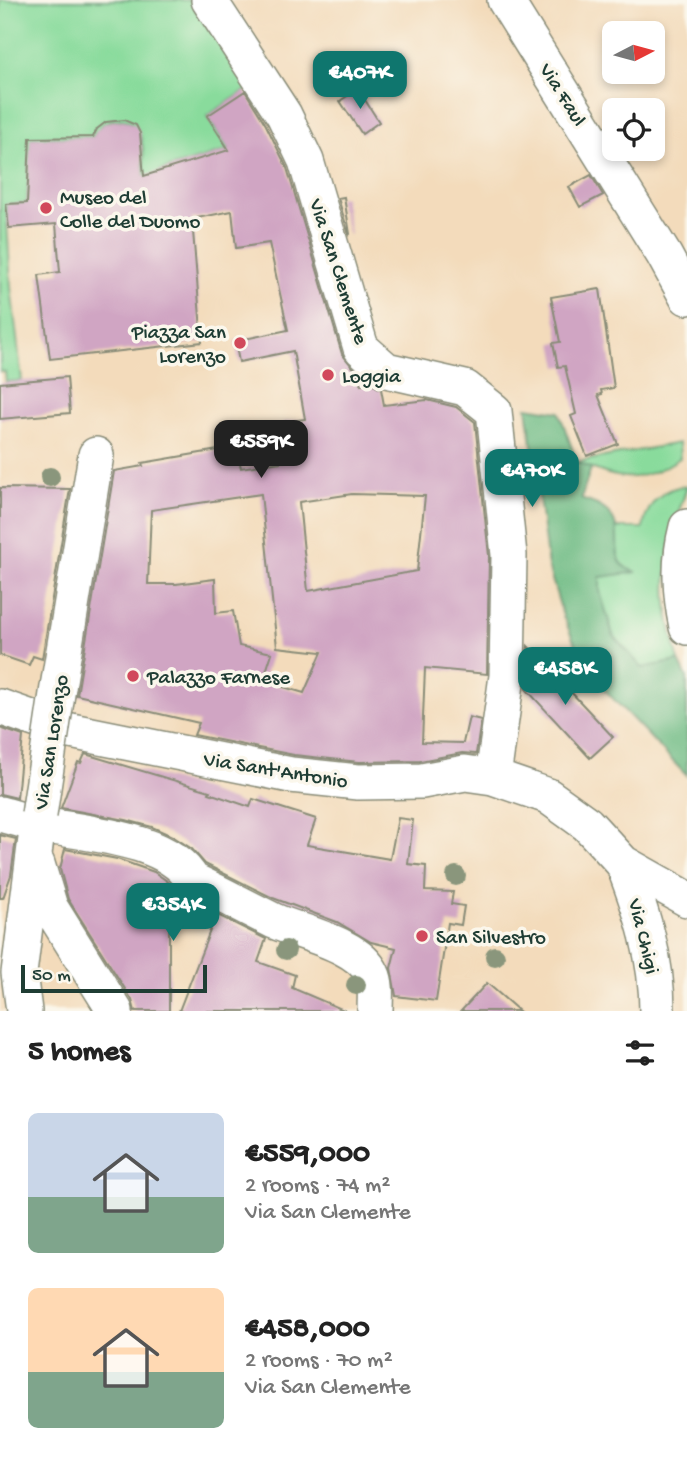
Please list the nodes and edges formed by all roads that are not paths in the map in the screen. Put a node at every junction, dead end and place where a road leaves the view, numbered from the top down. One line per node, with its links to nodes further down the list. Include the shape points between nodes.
1 (209, 0): 8 (street, Via San Clemente, via 284,115 306,161 361,348 386,370 465,388 494,411 509,555 507,676)
2 (505, 0): 3 (street, Via Faul)
3 (687, 297)
4 (96, 455): 10 (street, Via San Lorenzo, bridge)
5 (687, 527): 6 (street, via 680,566)
6 (687, 627)
7 (0, 707): 8 (street, Via Sant'Antonio, via 66,730 290,775 358,782 465,773)
8 (493, 777): 11 (street, Via Sant'Antonio, via 548,796 587,824)
9 (0, 814): 10 (street)
10 (37, 831): 13 (street); 14 (street, via 101,834 165,856 187,870 192,880 356,956 372,973); 16 (street, Via San Lorenzo, via 50,907)
11 (623, 863): 12 (street, Via Sant'Antonio); 17 (street, Via Chigi, via 642,911 657,978)
12 (687, 900)
13 (10, 973): 15 (street)
14 (375, 1003)
15 (24, 1011)
16 (115, 1011)
17 (657, 1011)

